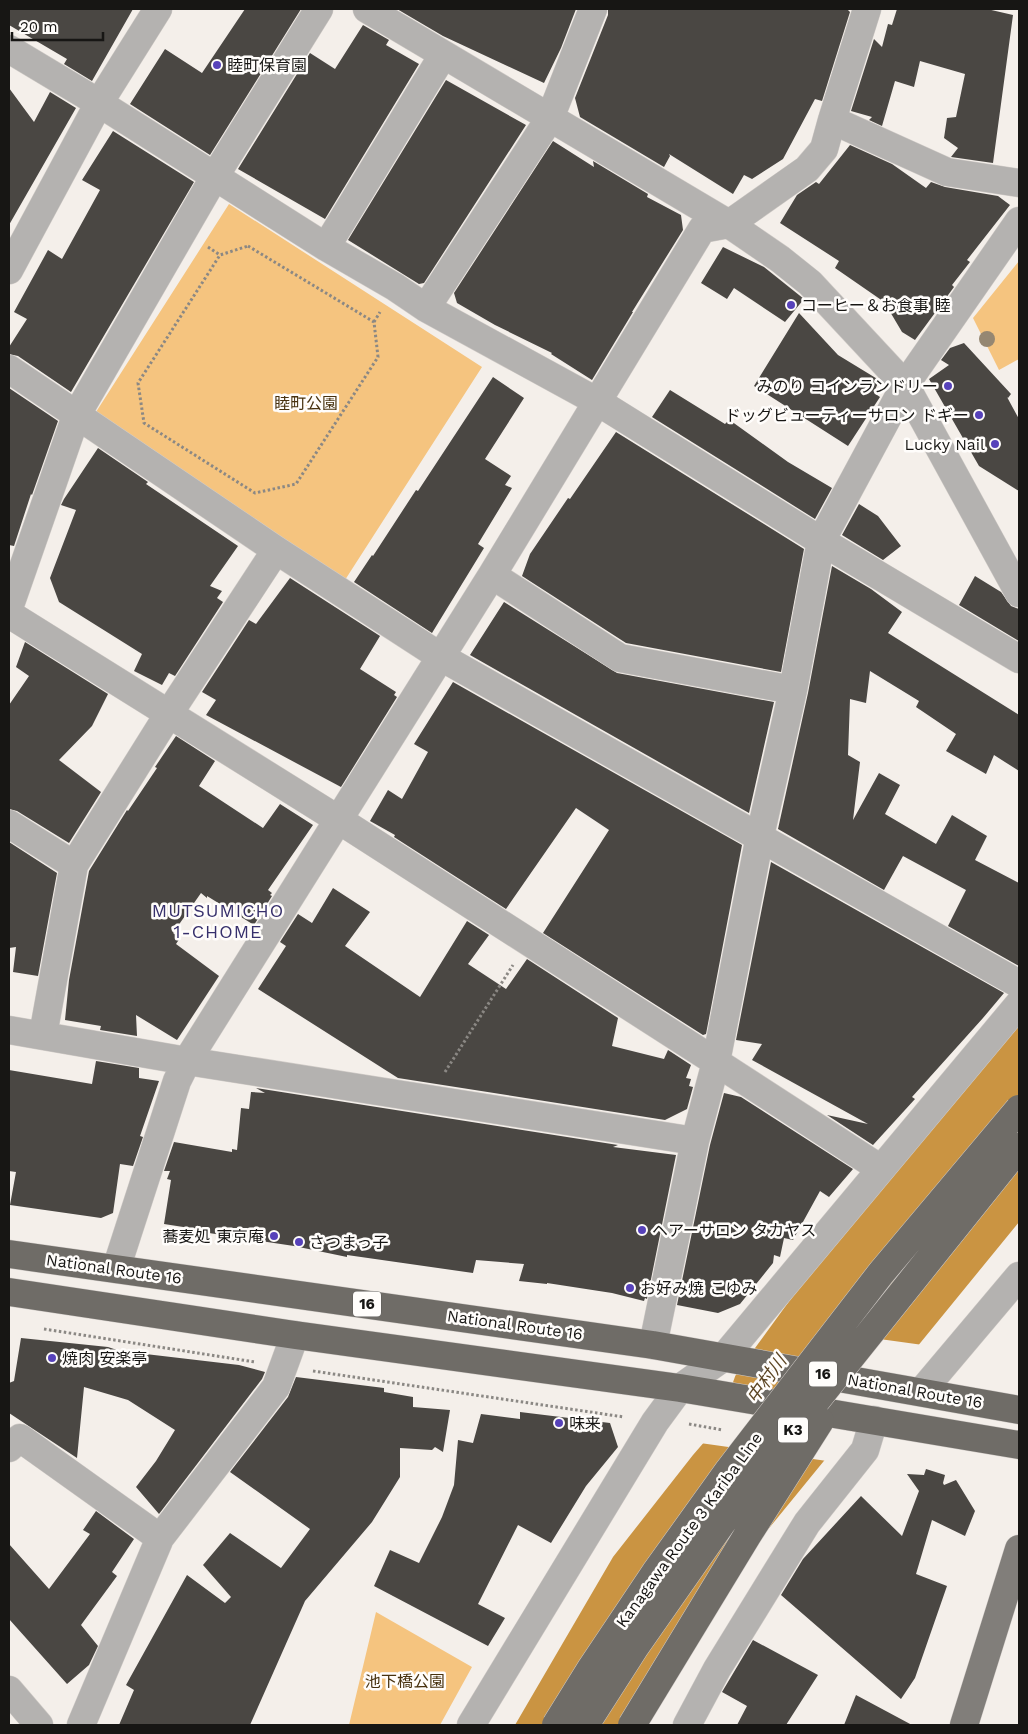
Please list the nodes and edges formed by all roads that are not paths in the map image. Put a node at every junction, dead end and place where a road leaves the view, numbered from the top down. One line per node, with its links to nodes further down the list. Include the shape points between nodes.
1 (158, 9): 8 (street)
2 (319, 9): 11 (street)
3 (593, 9): 9 (street)
4 (867, 9): 10 (street)
5 (371, 10): 7 (street)
6 (9, 49): 8 (street)
7 (443, 55): 9 (street); 15 (street)
8 (99, 103): 11 (street); 16 (street)
9 (550, 118): 14 (street); 17 (street)
10 (832, 120): 12 (street, via 947,172); 14 (street, via 824,149 807,170)
11 (216, 176): 15 (street); 21 (street)
12 (1019, 184)
13 (1019, 221): 19 (street)
14 (729, 224): 19 (street, via 810,283); 20 (street, via 702,229)
15 (326, 247): 17 (street)
16 (9, 270)
17 (426, 308): 20 (street)
18 (9, 370): 21 (street)
19 (905, 385): 22 (street); 25 (street)
20 (598, 402): 22 (street); 24 (street)
21 (76, 416): 23 (street); 26 (street)
22 (820, 541): 29 (street); 30 (street)
23 (276, 550): 28 (street); 31 (street)
24 (492, 575): 28 (street); 30 (street, via 620,658)
25 (1019, 593)
26 (9, 608)
27 (9, 614): 31 (street)
28 (441, 657): 32 (street); 34 (street)
29 (1019, 659)
30 (793, 690): 34 (street)
31 (168, 715): 32 (street); 35 (street)
32 (339, 820): 40 (street); 41 (street)
33 (9, 824): 35 (street)
34 (760, 836): 36 (street); 41 (street)
35 (74, 865): 39 (street)
36 (1019, 984)
37 (1019, 1004): 45 (street)
38 (9, 1030): 39 (street)
39 (43, 1035): 40 (street)
40 (187, 1061): 43 (street); 47 (street, via 177,1081)
41 (716, 1062): 43 (street); 45 (street)
42 (1019, 1109): 48 (highway, Kanagawa Route 3 Kariba Line / K3, bridge)
43 (695, 1141): 53 (street)
44 (1019, 1147): 50 (highway, Kanagawa Route 3 Kariba Line / K3, bridge)
45 (881, 1169): 54 (street)
46 (9, 1254): 47 (highway, National Route 16 / 16)
47 (116, 1269): 53 (highway, National Route 16 / 16)
48 (881, 1274): 67 (highway, Kanagawa Route 3 Kariba Line / K3, bridge, via 729,1470 660,1565); 69 (highway, bridge)
49 (1019, 1276): 56 (street)
50 (902, 1291): 68 (highway, Kanagawa Route 3 Kariba Line / K3, bridge, via 721,1524); 70 (highway, bridge)
51 (9, 1292): 52 (highway, 16)
52 (295, 1335): 55 (highway, 16); 61 (street, via 276,1387)
53 (653, 1345): 54 (highway, National Route 16 / 16)
54 (724, 1357): 55 (street); 56 (highway, National Route 16 / 16, bridge)
55 (680, 1388): 58 (highway, 16, bridge); 66 (street, via 655,1422)
56 (922, 1392): 57 (highway, National Route 16 / 16)
57 (1019, 1410)
58 (874, 1420): 59 (highway, 16); 71 (street, via 865,1450 808,1523 717,1668)
59 (1019, 1445)
60 (9, 1448): 61 (street, via 20,1438)
61 (160, 1538): 65 (street)
62 (1019, 1549): 72 (main road)
63 (9, 1690): 64 (street)
64 (39, 1725)
65 (80, 1725)
66 (470, 1725)
67 (556, 1725)
68 (585, 1725)
69 (605, 1725)
70 (632, 1725)
71 (687, 1725)
72 (964, 1725)

